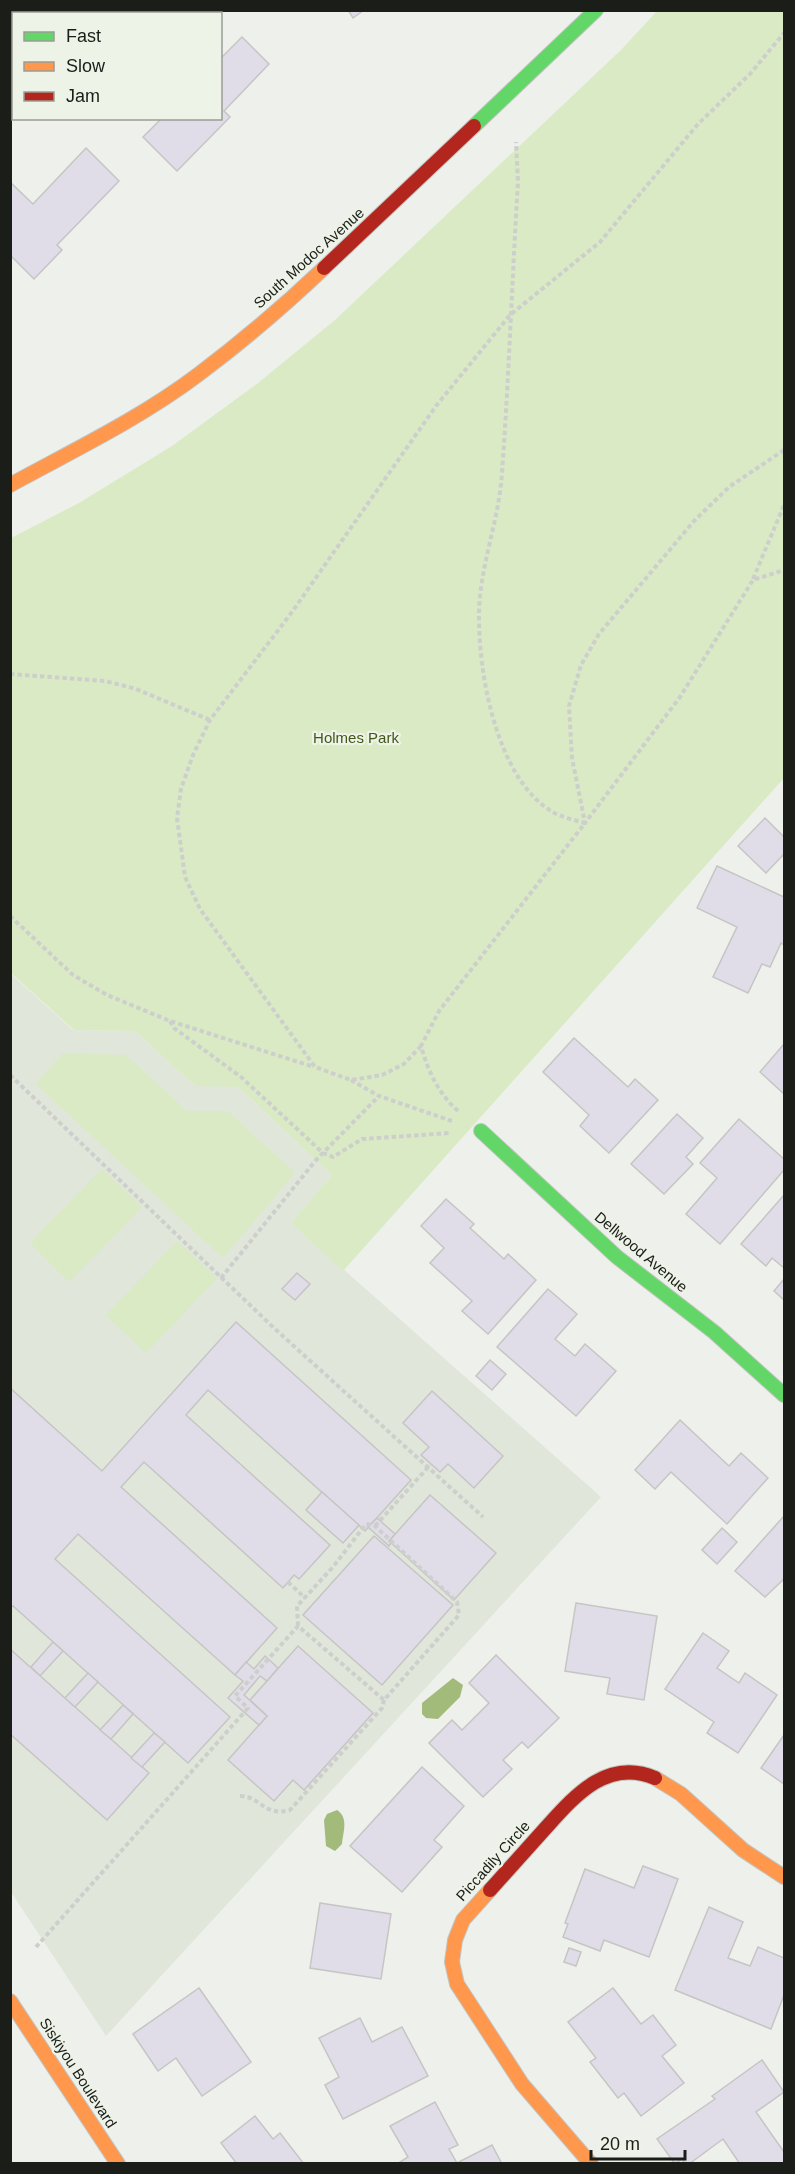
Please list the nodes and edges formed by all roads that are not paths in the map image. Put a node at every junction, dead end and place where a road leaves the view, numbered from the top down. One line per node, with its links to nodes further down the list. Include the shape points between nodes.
1 (596, 10): 2 (street, South Modoc Avenue, via 279,309 189,381 115,428)
2 (10, 485)
3 (481, 1131): 4 (street, Dellwood Avenue, via 617,1257 714,1332)
4 (784, 1395)
5 (784, 1877): 8 (street, Piccadily Circle, via 722,1832 673,1788 632,1771 614,1773 578,1792 463,1920 452,1962 457,1984 522,2084)
6 (10, 2001): 7 (street, Siskiyou Boulevard)
7 (118, 2163)
8 (591, 2163)

